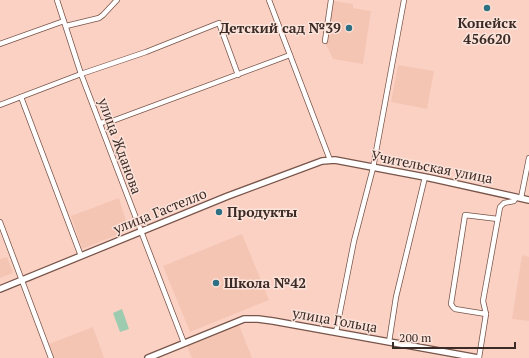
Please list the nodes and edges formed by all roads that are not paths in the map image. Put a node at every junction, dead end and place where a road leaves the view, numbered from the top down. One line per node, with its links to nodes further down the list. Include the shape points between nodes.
1 (57, 0): 6 (street, улица Жданова)
2 (117, 0): 7 (street, via 99,18)
3 (269, 0): 10 (street)
4 (332, 0): 8 (street)
5 (404, 0): 18 (street)
6 (64, 21): 7 (street, улица Жданова); 9 (street)
7 (66, 26): 11 (street, улица Жданова)
8 (325, 41)
9 (0, 44)
10 (290, 55): 12 (street); 17 (street)
11 (81, 74): 12 (street, via 219,23); 13 (street); 15 (street, улица Жданова)
12 (238, 75): 15 (street, via 116,120)
13 (21, 97): 14 (street); 25 (street)
14 (0, 105)
15 (100, 123): 24 (street, улица Жданова)
16 (529, 158): 20 (street)
17 (330, 160): 18 (street, Учительская улица); 24 (street, улица Гастелло, via 314,163)
18 (373, 168): 19 (street, Учительская улица); 29 (street, via 354,241)
19 (424, 177): 20 (street, Учительская улица); 30 (street, via 396,297)
20 (518, 198): 21 (street, Учительская улица); 22 (street, via 501,204)
21 (529, 200)
22 (498, 219): 28 (street, via 483,301); 28 (street, via 465,215 451,304 455,309)
23 (0, 222): 26 (street)
24 (141, 232): 25 (street, улица Гастелло); 31 (street, улица Жданова)
25 (81, 256): 26 (street, улица Гастелло)
26 (22, 280): 27 (street, улица Гастелло); 32 (street)
27 (0, 289)
28 (486, 314): 34 (street)
29 (336, 332): 30 (street, улица Гольца); 31 (street, улица Гольца, via 258,318 244,319)
30 (389, 342): 34 (street, улица Гольца)
31 (184, 343): 33 (street, улица Гольца)
32 (51, 358)
33 (148, 358)
34 (479, 358)

